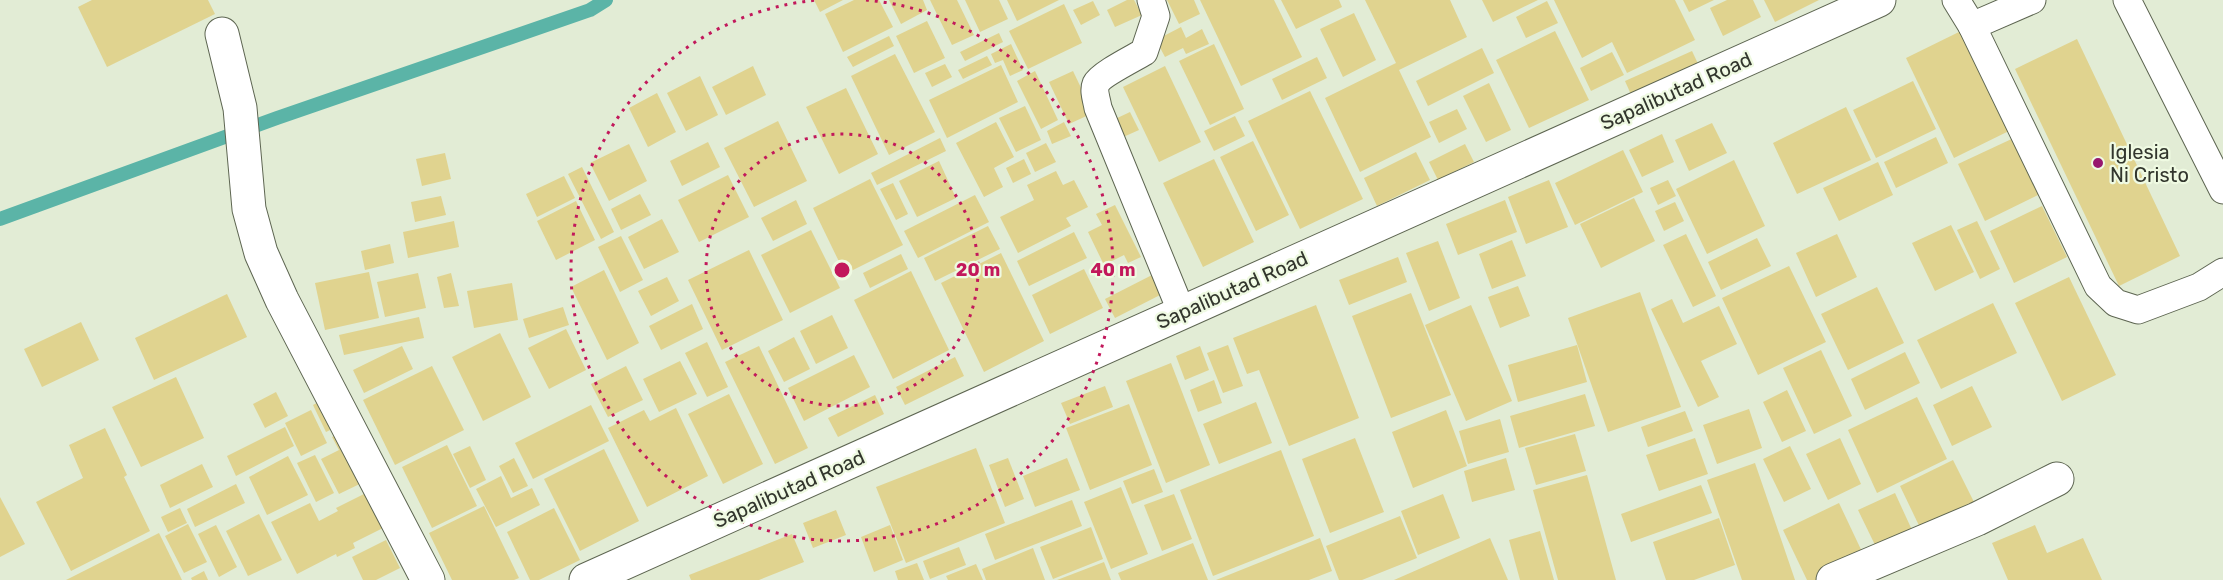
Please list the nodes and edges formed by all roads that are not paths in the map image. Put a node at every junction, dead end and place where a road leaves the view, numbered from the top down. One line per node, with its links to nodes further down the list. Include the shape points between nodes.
1 (1151, 0): 10 (lane, via 1156,16 1144,52 1106,74 1096,84 1095,95)
2 (1879, 0): 10 (street, Sapalibutad Road)
3 (1956, 0): 6 (lane)
4 (2031, 0): 6 (lane)
5 (2127, 0): 8 (lane)
6 (1972, 26): 9 (lane, via 2098,286 2116,303 2138,309 2199,287)
7 (222, 34): 12 (street, via 240,108 249,208 261,253)
8 (2223, 190)
9 (2223, 272)
10 (1182, 313): 13 (street, Sapalibutad Road)
11 (2057, 478): 14 (street, via 1977,519)
12 (428, 580)
13 (585, 580)
14 (1833, 580)

